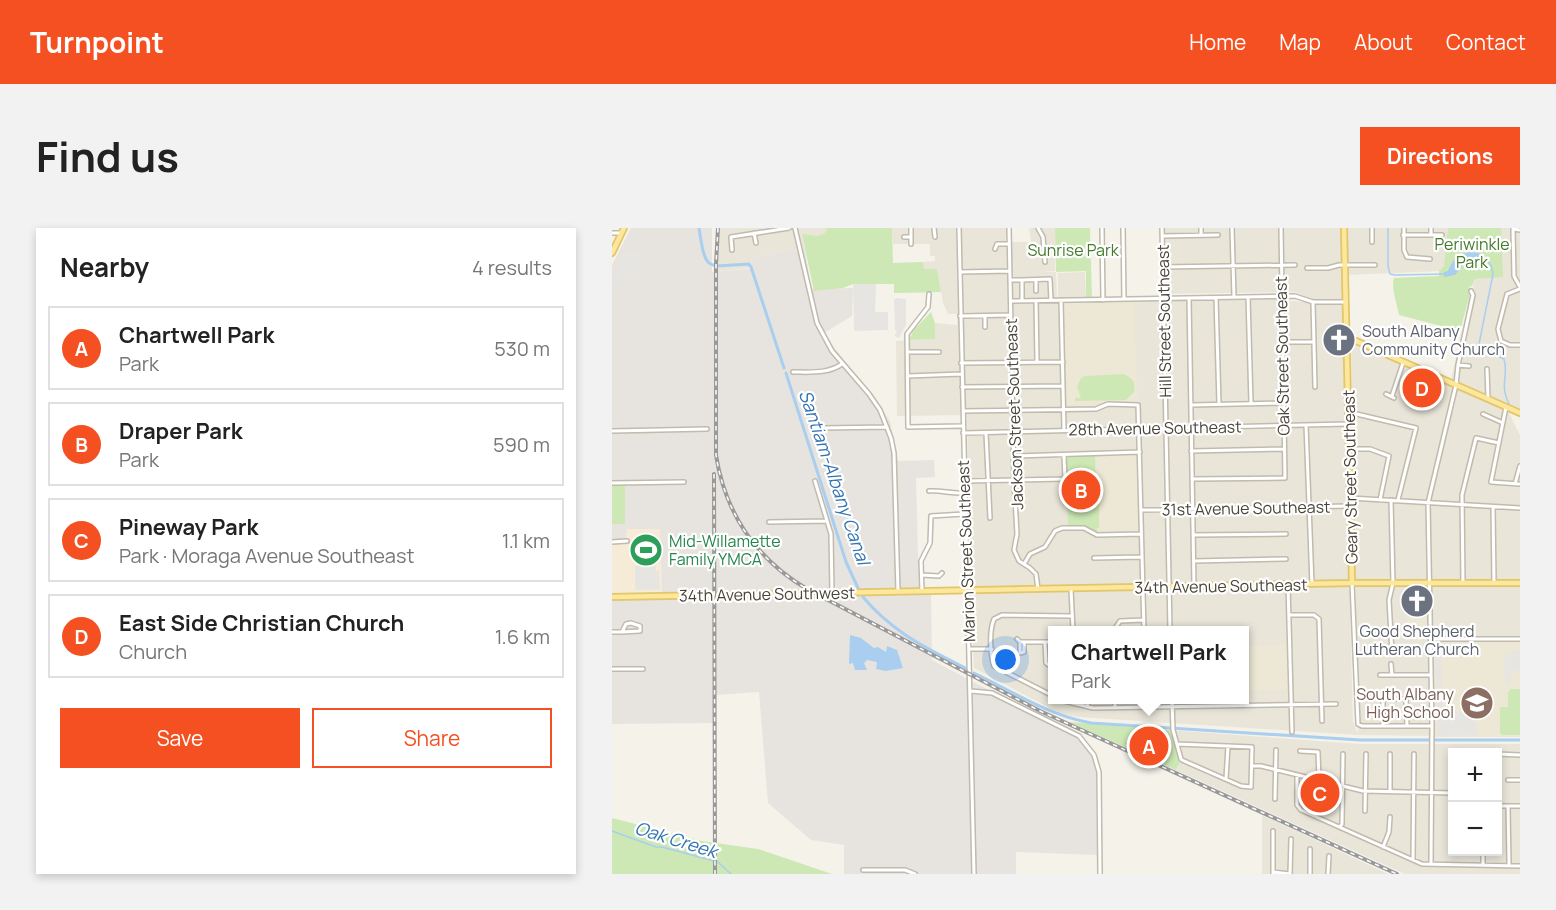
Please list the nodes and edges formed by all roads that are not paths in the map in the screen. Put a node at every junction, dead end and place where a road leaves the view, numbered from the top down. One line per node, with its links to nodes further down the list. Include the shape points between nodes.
1 (789, 228): 19 (street)
2 (795, 228): 88 (street, via 816,323)
3 (911, 228): 31 (street)
4 (934, 228): 32 (street)
5 (958, 228): 50 (street, Marion Street Southeast)
6 (1009, 228): 35 (street, Jackson Street Southeast)
7 (1038, 228): 41 (street, via 1043,237)
8 (1102, 228): 67 (street)
9 (1123, 228): 63 (street)
10 (1162, 228): 29 (street, Hill Street Southeast)
11 (1201, 228): 24 (street)
12 (1232, 228): 46 (street)
13 (1281, 228): 42 (street, Oak Street Southeast)
14 (1344, 228): 44 (main road, Geary Street Southeast)
15 (1372, 228): 33 (street)
16 (1404, 228): 26 (street)
17 (1431, 228): 27 (street)
18 (623, 230): 22 (street); 39 (main road)
19 (764, 230): 23 (street)
20 (1513, 230): 21 (street); 54 (street, via 1514,276)
21 (1520, 230)
22 (612, 233)
23 (754, 233): 34 (street); 38 (street, via 731,237)
24 (1201, 234): 25 (street); 29 (street)
25 (1218, 235)
26 (1403, 235): 27 (street); 40 (street, via 1407,257)
27 (1431, 235): 28 (street)
28 (1442, 235)
29 (1162, 236): 47 (street, Hill Street Southeast)
30 (904, 237): 31 (street)
31 (911, 237): 36 (street)
32 (935, 237)
33 (1372, 242)
34 (756, 243)
35 (1009, 243): 37 (street, via 997,244); 49 (street, Jackson Street Southeast)
36 (911, 244)
37 (995, 249)
38 (732, 250)
39 (612, 253)
40 (1430, 259)
41 (1045, 262)
42 (1281, 265): 43 (street); 46 (street); 58 (street, Oak Street Southeast)
43 (1295, 265)
44 (1345, 265): 45 (street); 48 (street); 72 (main road, Geary Street Southeast)
45 (1375, 265)
46 (1233, 266): 47 (street); 60 (street)
47 (1163, 267): 64 (street, Hill Street Southeast)
48 (1307, 268)
49 (1010, 271): 50 (street); 51 (street, Jackson Street Southeast)
50 (960, 272): 74 (street, Marion Street Southeast)
51 (1010, 280): 52 (street); 68 (street, Jackson Street Southeast)
52 (1022, 280): 53 (street); 69 (street)
53 (1036, 280): 55 (street); 65 (street, via 1051,280)
54 (1520, 288): 80 (street, via 1507,294 1498,329 1505,344)
55 (1036, 291)
56 (1472, 291): 89 (street)
57 (929, 294): 82 (street, via 928,307 907,334)
58 (1281, 296): 61 (street); 71 (street, via 1299,296); 78 (street, Oak Street Southeast)
59 (1216, 297): 60 (street); 62 (street); 104 (street)
60 (1233, 297): 61 (street)
61 (1248, 297): 102 (street)
62 (1189, 298): 64 (street); 105 (street)
63 (1124, 299): 64 (street); 67 (street)
64 (1163, 299): 122 (street, Hill Street Southeast)
65 (1052, 300): 66 (street); 70 (street)
66 (1061, 300): 67 (street); 85 (street)
67 (1103, 300)
68 (1011, 301): 69 (street); 73 (street, Jackson Street Southeast)
69 (1022, 301): 70 (street)
70 (1036, 301): 84 (street)
71 (1313, 302): 72 (street); 79 (street)
72 (1346, 302): 77 (main road, Geary Street Southeast)
73 (1011, 315): 75 (street); 83 (street, Jackson Street Southeast)
74 (960, 316): 75 (street); 86 (street, Marion Street Southeast)
75 (985, 316): 76 (street)
76 (985, 327)
77 (1347, 340): 87 (main road, via 1358,341); 110 (main road, Geary Street Southeast)
78 (1282, 342): 79 (street); 103 (street, Oak Street Southeast)
79 (1314, 342): 99 (street)
80 (1520, 345)
81 (939, 351): 82 (street)
82 (907, 352): 94 (street)
83 (1012, 362): 84 (street); 86 (street); 96 (street, Jackson Street Southeast)
84 (1037, 362): 85 (street)
85 (1063, 362): 97 (street)
86 (961, 363): 93 (street, Marion Street Southeast)
87 (1403, 363): 95 (main road); 100 (street, via 1393,397)
88 (842, 364): 92 (street, via 826,371); 118 (street, via 869,394)
89 (1458, 365): 90 (street); 95 (street)
90 (1469, 366)
91 (1487, 369): 101 (street)
92 (793, 372)
93 (961, 374): 94 (street); 98 (street, Marion Street Southeast)
94 (908, 376): 117 (street, via 908,427)
95 (1456, 385): 101 (main road); 151 (street)
96 (1012, 386): 97 (street); 98 (street); 109 (street, Jackson Street Southeast)
97 (1063, 386): 107 (street)
98 (962, 387): 108 (street, Marion Street Southeast)
99 (1315, 387)
100 (1386, 394)
101 (1488, 398): 106 (main road)
102 (1251, 403): 103 (street); 104 (street)
103 (1283, 403): 115 (street, Oak Street Southeast)
104 (1219, 404): 105 (street)
105 (1191, 405): 119 (street)
106 (1506, 407): 111 (main road); 113 (street)
107 (1063, 410): 109 (street); 121 (street, via 1138,405); 124 (street)
108 (962, 411): 109 (street); 117 (street, Marion Street Southeast)
109 (1012, 411): 126 (street, Jackson Street Southeast)
110 (1348, 412): 114 (main road, Geary Street Southeast); 150 (street, via 1416,428)
111 (1520, 413)
112 (1483, 414): 113 (street)
113 (1503, 423): 129 (street)
114 (1348, 424): 116 (street, 28th Avenue Southeast); 131 (main road, Geary Street Southeast)
115 (1284, 425): 116 (street, 28th Avenue Southeast); 119 (street, 28th Avenue Southeast); 130 (street, Oak Street Southeast)
116 (1306, 425): 154 (street)
117 (962, 426): 127 (street, Marion Street Southeast)
118 (888, 427): 120 (street); 190 (street, via 894,453)
119 (1192, 427): 122 (street, 28th Avenue Southeast); 132 (street)
120 (823, 428)
121 (1139, 428): 122 (street, 28th Avenue Southeast); 124 (street, 28th Avenue Southeast); 133 (street)
122 (1166, 428): 158 (street, Hill Street Southeast)
123 (707, 429): 125 (street)
124 (1064, 430): 126 (street, 28th Avenue Southeast)
125 (612, 431)
126 (1013, 432): 128 (street, 28th Avenue Southeast); 135 (street, Jackson Street Southeast)
127 (963, 433): 128 (street, 28th Avenue Southeast); 141 (street, Marion Street Southeast)
128 (986, 433): 138 (street)
129 (1499, 443): 144 (street, via 1491,482); 152 (street, via 1476,438)
130 (1284, 449): 132 (street); 137 (street, Oak Street Southeast, via 1285,478)
131 (1349, 449): 147 (main road, Geary Street Southeast); 148 (street, via 1371,449 1389,456)
132 (1191, 450): 137 (street)
133 (1140, 452): 134 (street); 159 (street)
134 (1064, 455): 135 (street); 139 (street, via 1065,479)
135 (1014, 456): 139 (street, Jackson Street Southeast)
136 (1520, 465): 144 (street)
137 (1192, 479): 156 (street)
138 (987, 480): 139 (street); 141 (street); 161 (street)
139 (1014, 480): 173 (street, Jackson Street Southeast, via 1014,550)
140 (815, 481): 162 (street)
141 (964, 481): 146 (street, Marion Street Southeast)
142 (684, 482): 143 (street)
143 (612, 483)
144 (1518, 484)
145 (929, 491): 146 (street)
146 (964, 493): 160 (street, Marion Street Southeast)
147 (1350, 498): 148 (street, 31st Avenue Southeast); 153 (main road, Geary Street Southeast)
148 (1380, 500): 149 (street, 31st Avenue Southeast)
149 (1391, 500): 150 (street, 31st Avenue Southeast); 177 (street)
150 (1398, 500): 151 (street, 31st Avenue Southeast)
151 (1428, 503): 152 (street, 31st Avenue Southeast); 178 (street)
152 (1462, 505): 155 (street, 31st Avenue Southeast); 179 (street)
153 (1350, 506): 154 (street, 31st Avenue Southeast); 176 (main road, Geary Street Southeast)
154 (1309, 507): 156 (street, 31st Avenue Southeast); 182 (street)
155 (1493, 507): 157 (street, 31st Avenue Southeast); 180 (street)
156 (1192, 508): 158 (street, 31st Avenue Southeast); 166 (street)
157 (1520, 508)
158 (1167, 509): 159 (street, 31st Avenue Southeast); 184 (street, Hill Street Southeast)
159 (1141, 510): 164 (street)
160 (964, 514): 175 (street, via 931,516 930,543 921,561); 189 (street, Marion Street Southeast)
161 (990, 518)
162 (827, 521): 163 (street); 192 (street)
163 (769, 522)
164 (1142, 534): 169 (street); 173 (street, via 1097,535 1084,528 1062,528 1054,531 1045,547 1030,554)
165 (1286, 534): 166 (street)
166 (1193, 535): 172 (street)
167 (627, 541): 168 (street)
168 (612, 542)
169 (1142, 557): 170 (street); 186 (street)
170 (1094, 558)
171 (1286, 560): 172 (street)
172 (1194, 561): 185 (street)
173 (1024, 564): 187 (street, Jackson Street Southeast, via 1036,574)
174 (942, 573): 175 (street)
175 (922, 575): 191 (street)
176 (1352, 583): 177 (main road, 34th Avenue Southeast); 182 (main road, 34th Avenue Southeast); 233 (street, Geary Street Southeast, via 1358,725)
177 (1393, 583): 178 (main road, 34th Avenue Southeast); 209 (street, via 1389,600)
178 (1429, 583): 179 (main road, 34th Avenue Southeast); 203 (street)
179 (1463, 583): 180 (main road, 34th Avenue Southeast)
180 (1494, 583): 181 (main road, 34th Avenue Southeast)
181 (1520, 583)
182 (1312, 584): 183 (main road, 34th Avenue Southeast)
183 (1288, 585): 185 (main road, 34th Avenue Southeast); 194 (street)
184 (1169, 587): 185 (main road, 34th Avenue Southeast); 186 (main road, 34th Avenue Southeast); 200 (street, Hill Street Southeast)
185 (1194, 587)
186 (1143, 588): 188 (main road, 34th Avenue Southeast); 196 (street)
187 (1038, 589): 188 (main road, 34th Avenue Southeast); 189 (main road, 34th Avenue Southeast)
188 (1071, 589): 195 (street)
189 (969, 590): 191 (main road, 34th Avenue Southeast); 207 (street, Marion Street Southeast)
190 (898, 591): 191 (main road, 34th Avenue Southwest); 192 (main road, 34th Avenue Southwest)
191 (922, 591)
192 (832, 593): 193 (main road, 34th Avenue Southwest)
193 (612, 597)
194 (1289, 615): 224 (street, via 1318,616); 226 (street)
195 (1071, 616): 197 (street); 208 (street, via 999,616 992,624)
196 (1144, 620): 198 (street, via 1124,620); 199 (street)
197 (1072, 626)
198 (1116, 626)
199 (1144, 626)
200 (1170, 626)
201 (612, 632): 202 (street)
202 (622, 632): 202 (street, via 626,624 640,626 640,631)
203 (1430, 639): 204 (street); 216 (street)
204 (1520, 639)
205 (1020, 641): 206 (street)
206 (1045, 642): 210 (street)
207 (970, 649): 208 (street); 217 (street, Marion Street Southeast)
208 (992, 649): 218 (street, via 994,666)
209 (1392, 653)
210 (1048, 664)
211 (1391, 664): 215 (street)
212 (612, 669): 213 (street)
213 (643, 669)
214 (1380, 675): 215 (street)
215 (1392, 675): 216 (street)
216 (1431, 675): 235 (street)
217 (971, 691): 281 (street, Marion Street Southeast); 282 (street, via 992,693 1079,736 1091,749 1099,772)
218 (1048, 693)
219 (1078, 704): 227 (street)
220 (1088, 704): 227 (street)
221 (1115, 704): 230 (street)
222 (1146, 704): 231 (street)
223 (1188, 704): 229 (street)
224 (1321, 704): 225 (street); 226 (street); 232 (street)
225 (1335, 704)
226 (1291, 705): 229 (street); 236 (street)
227 (1088, 707): 230 (street)
228 (1172, 707): 229 (street); 231 (street); 237 (street)
229 (1188, 707)
230 (1115, 708): 231 (street)
231 (1146, 708)
232 (1322, 721)
233 (1383, 726): 234 (street); 234 (street, via 1383,699 1406,699)
234 (1407, 726): 235 (street)
235 (1432, 726): 258 (street)
236 (1292, 732)
237 (1177, 744): 238 (street); 250 (street, via 1183,761)
238 (1227, 746): 247 (street, via 1252,747); 250 (street)
239 (1276, 750): 248 (street)
240 (1300, 751): 251 (street, via 1318,752)
241 (1342, 754): 254 (street)
242 (1366, 754): 255 (street)
243 (1390, 754): 256 (street)
244 (1414, 754): 257 (street)
245 (1502, 754): 246 (street)
246 (1520, 754)
247 (1252, 766): 248 (street); 250 (street, via 1251,787)
248 (1275, 769): 249 (street); 260 (street)
249 (1297, 775): 251 (street); 266 (street, via 1299,807)
250 (1226, 779)
251 (1319, 780): 254 (street)
252 (1508, 780): 253 (street)
253 (1520, 780)
254 (1342, 786): 255 (street); 266 (street)
255 (1366, 791): 256 (street); 264 (street)
256 (1390, 791): 257 (street)
257 (1414, 791): 258 (street); 273 (street)
258 (1431, 792): 259 (street); 274 (street)
259 (1448, 793)
260 (1275, 799)
261 (1502, 806): 262 (street)
262 (1508, 806): 263 (street); 276 (street)
263 (1520, 806)
264 (1365, 811)
265 (1390, 817): 269 (street)
266 (1341, 827): 269 (street)
267 (1272, 831): 279 (street)
268 (1291, 839): 283 (street)
269 (1383, 847): 273 (street)
270 (1310, 849): 284 (street)
271 (1329, 856): 285 (street)
272 (1483, 856): 275 (street)
273 (1412, 860): 274 (street)
274 (1431, 864): 275 (street)
275 (1483, 864): 276 (street)
276 (1509, 864): 277 (street)
277 (1520, 866)
278 (863, 870): 280 (street, via 904,870)
279 (1273, 873): 283 (street)
280 (915, 874)
281 (974, 874)
282 (1101, 874)
283 (1290, 874)
284 (1310, 874)
285 (1328, 874)

